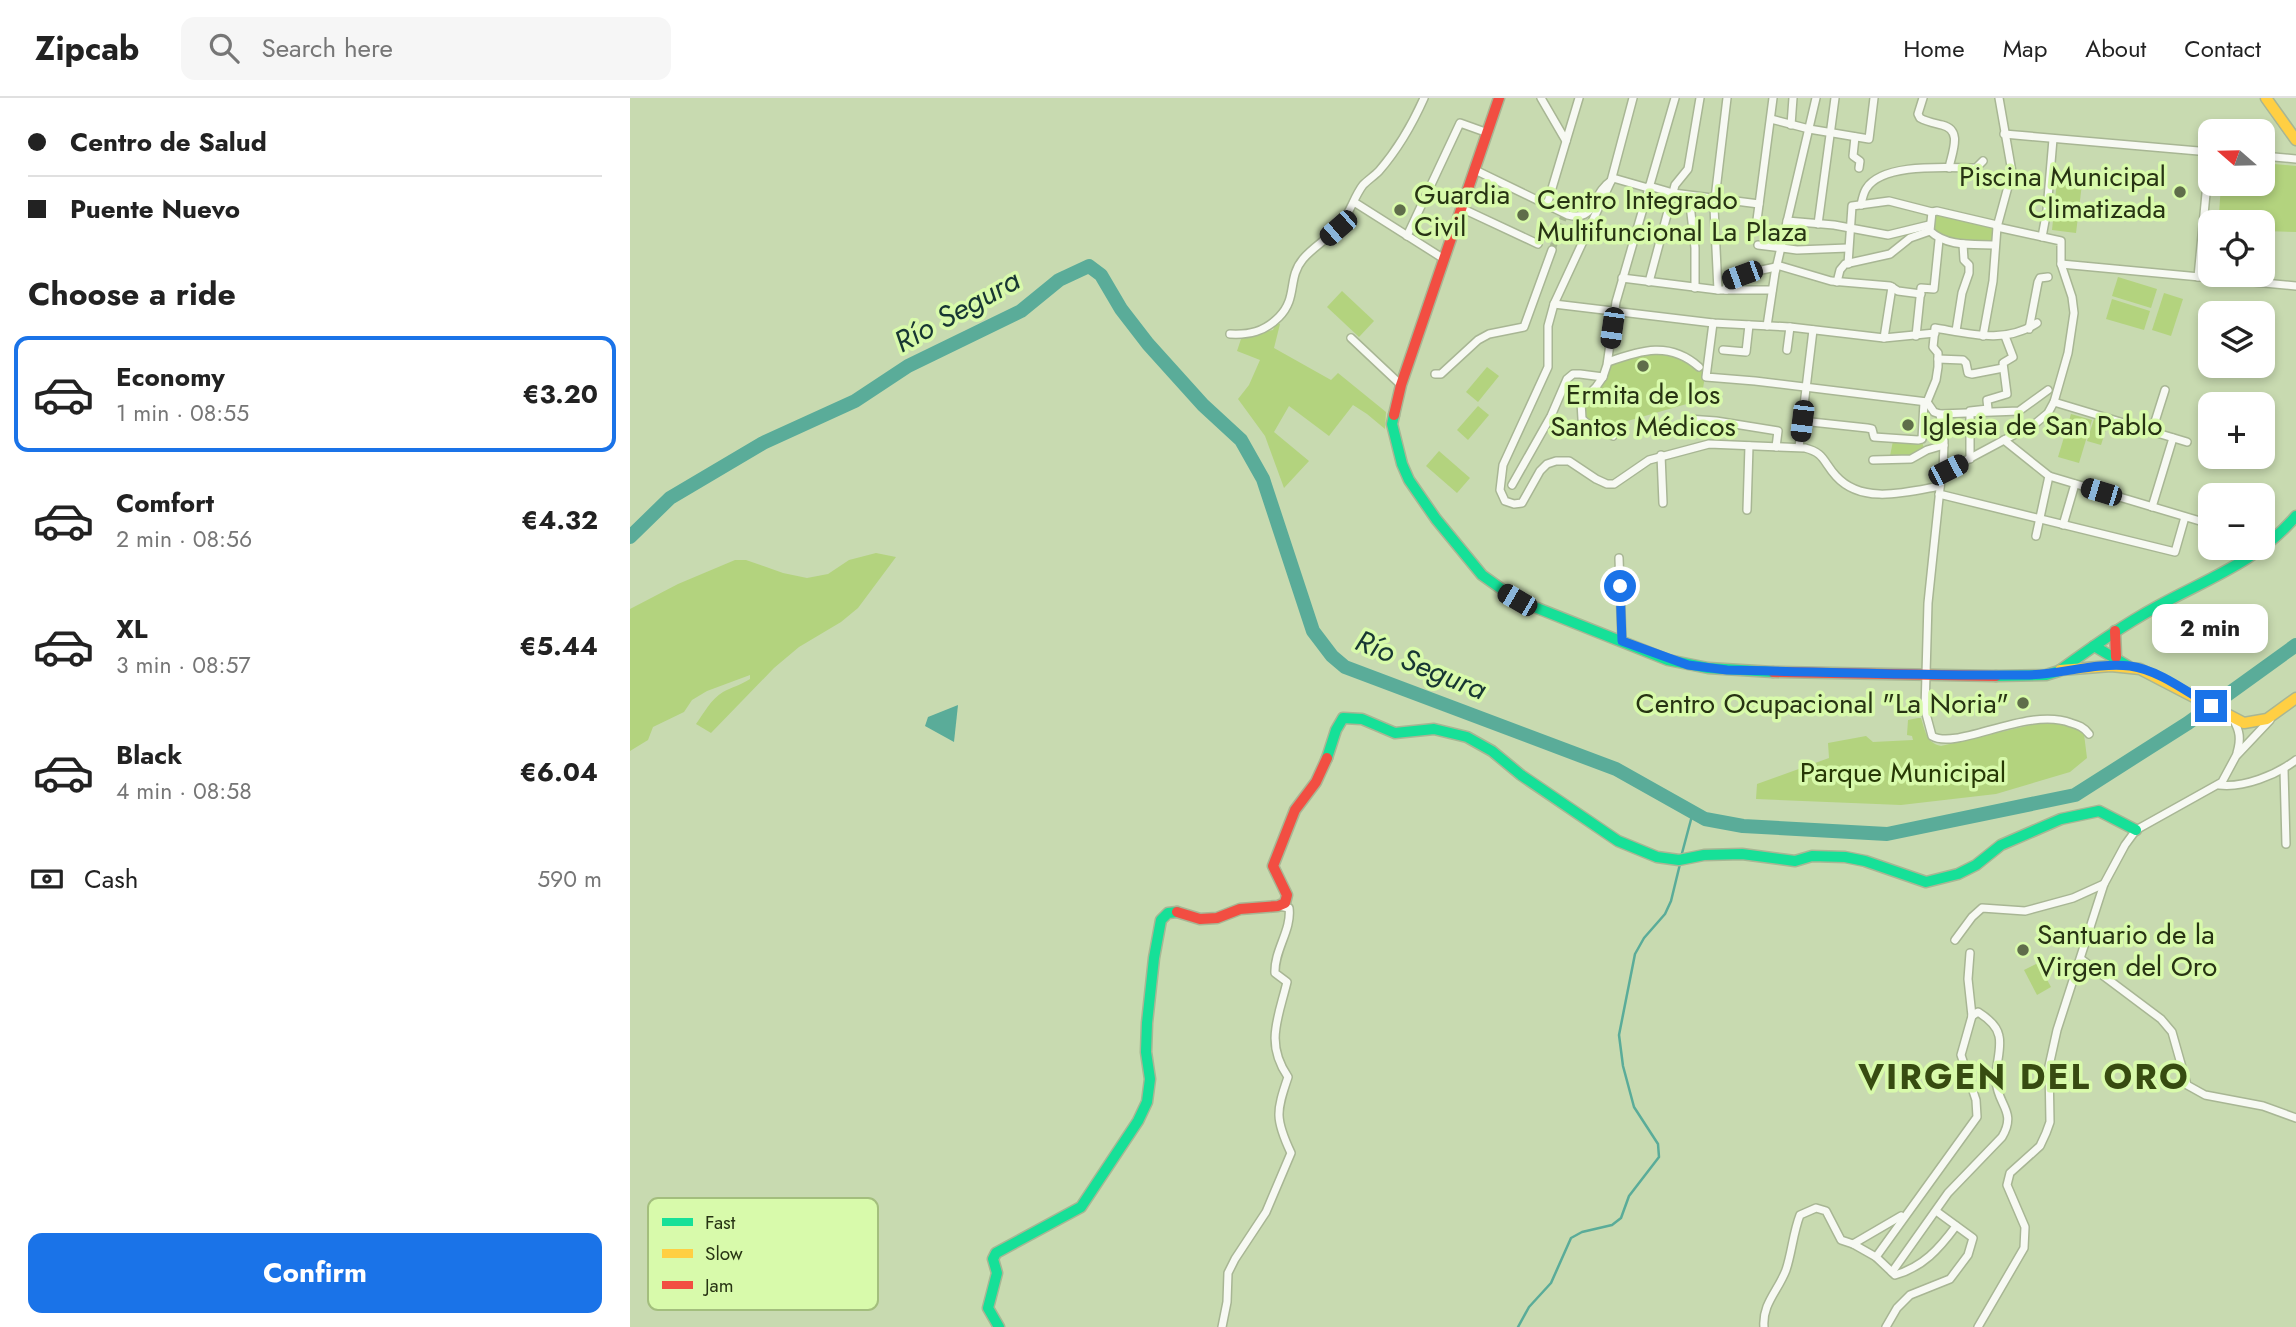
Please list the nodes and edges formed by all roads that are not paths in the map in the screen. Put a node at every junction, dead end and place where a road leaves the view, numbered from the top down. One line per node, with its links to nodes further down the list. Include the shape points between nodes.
1 (1424, 98): 39 (street, via 1394,153)
2 (1499, 98): 20 (street)
3 (1541, 98): 26 (street)
4 (1579, 98): 26 (street)
5 (1633, 98): 34 (street)
6 (1675, 98): 35 (street)
7 (1700, 98): 36 (street, via 1688,169)
8 (1727, 98): 38 (street)
9 (1773, 98): 17 (street)
10 (1793, 98): 18 (street)
11 (1816, 98): 19 (street)
12 (1835, 98): 21 (street)
13 (1874, 98): 23 (street, via 1869,139)
14 (1923, 98): 32 (street, via 1920,118 1954,130)
15 (1998, 98): 22 (street)
16 (2266, 98): 25 (street)
17 (1771, 119): 18 (street); 40 (street)
18 (1791, 125): 19 (street)
19 (1809, 129): 21 (street); 46 (street)
20 (1488, 133): 33 (street); 51 (street, via 1460,123)
21 (1831, 134): 23 (street); 47 (street)
22 (2004, 134): 24 (street); 48 (street, via 2012,172)
23 (1855, 137): 31 (street, via 1853,156 1860,161)
24 (2053, 139): 27 (street); 52 (street)
25 (2296, 140)
26 (1566, 141): 41 (street)
27 (2198, 151)
28 (2275, 157): 29 (street)
29 (2296, 159)
30 (1983, 161): 32 (street, via 1976,168)
31 (1859, 168)
32 (1949, 168): 42 (street, via 1890,174 1869,185)
33 (1475, 170): 41 (street); 43 (street)
34 (1612, 179): 35 (street); 41 (street, via 1587,214 1579,217); 77 (street)
35 (1649, 187): 36 (street); 67 (street)
36 (1673, 193): 37 (street); 68 (street)
37 (1689, 196): 38 (street); 73 (street)
38 (1715, 199): 40 (street); 74 (street)
39 (1354, 202): 51 (street); 88 (street, via 1338,228 1302,260 1292,298 1278,317 1257,332)
40 (1759, 204): 45 (street)
41 (1547, 205)
42 (1857, 205): 44 (street, via 1889,201); 49 (street)
43 (1461, 208): 54 (street); 61 (street)
44 (1932, 212): 48 (street); 50 (street)
45 (1757, 220)
46 (1787, 220): 47 (street); 58 (street)
47 (1818, 224): 49 (street)
48 (1997, 226): 52 (street); 57 (street)
49 (1849, 228): 50 (street, via 1888,235); 59 (street)
50 (1930, 228): 53 (street); 62 (street, via 1890,254)
51 (1407, 236): 61 (street)
52 (2042, 237): 63 (street, via 2061,241)
53 (1939, 240): 55 (street); 76 (street, via 1934,289 1921,288)
54 (1538, 244)
55 (1963, 244): 57 (street); 87 (street, via 1969,274)
56 (1758, 245): 58 (street)
57 (1995, 245): 90 (street)
58 (1781, 247): 59 (street); 64 (street)
59 (1848, 248): 62 (street)
60 (1552, 250): 100 (street, via 1524,327 1489,334 1441,374)
61 (1444, 259): 102 (street)
62 (1848, 264): 69 (street, via 1840,270)
63 (2061, 264): 66 (street); 107 (street, via 2074,313)
64 (1777, 266): 69 (street); 74 (street, via 1728,281); 75 (street)
65 (2048, 277): 84 (street, via 2038,282)
66 (2198, 277)
67 (1622, 278): 68 (street); 78 (street)
68 (1649, 282): 73 (street)
69 (1837, 282): 72 (street)
70 (2275, 284): 71 (street)
71 (2296, 286)
72 (1892, 287): 76 (street); 93 (street)
73 (1695, 288): 74 (street)
74 (1722, 290): 75 (street)
75 (1772, 290): 82 (street)
76 (1921, 294): 89 (street)
77 (1554, 304): 78 (street); 121 (street, via 1548,326 1548,367 1503,466 1500,490 1505,501 1522,503 1540,471 1556,461 1569,461 1614,484)
78 (1615, 311): 79 (street); 97 (street)
79 (1713, 323): 81 (street); 103 (street, via 1706,377)
80 (2037, 324): 84 (street)
81 (1748, 326): 82 (street); 94 (street, via 1746,352)
82 (1767, 326): 83 (street)
83 (1790, 327): 85 (street); 95 (street)
84 (2029, 329): 91 (street)
85 (1813, 330): 93 (street); 103 (street)
86 (1935, 330): 87 (street); 89 (street); 96 (street, via 1933,347)
87 (1956, 331): 90 (street)
88 (1230, 334)
89 (1916, 336): 93 (street)
90 (1983, 336): 91 (street)
91 (2006, 336): 99 (street, via 2013,357)
92 (1351, 338): 102 (street)
93 (1884, 338)
94 (1723, 350)
95 (1787, 350)
96 (1938, 359): 99 (street, via 1963,360 1972,374); 106 (street, via 1936,380)
97 (1608, 362): 98 (street, via 1648,349 1688,357); 101 (street)
98 (1699, 367)
99 (2003, 368): 109 (street, via 2007,394 1990,397 1988,409)
100 (1435, 374)
101 (1603, 377): 113 (street, via 1585,396 1580,409 1590,426); 127 (street, via 1573,374 1567,379)
102 (1401, 385): 142 (street, via 1392,424 1402,464 1421,497 1474,566 1517,600)
103 (1805, 388): 106 (street); 111 (street)
104 (2048, 390): 109 (street, via 2019,411)
105 (2165, 390): 112 (street)
106 (1926, 402): 108 (street); 111 (street, via 1922,439 1874,436 1872,429)
107 (2054, 402): 112 (street); 115 (street, via 2036,424)
108 (1940, 414): 109 (street); 117 (street)
109 (1969, 414): 122 (street)
110 (1688, 419): 119 (street, via 1778,431)
111 (1802, 421): 120 (street)
112 (2152, 431): 114 (street)
113 (1613, 436)
114 (2173, 438): 116 (street); 130 (street)
115 (2004, 440): 122 (street); 125 (street)
116 (2187, 442)
117 (1944, 445): 123 (street, via 1911,459); 124 (street)
118 (1749, 446): 119 (street); 121 (street, via 1709,444); 131 (street)
119 (1776, 447): 120 (street)
120 (1799, 447): 128 (street, via 1815,450 1837,477 1870,493)
121 (1661, 455): 129 (street)
122 (1970, 459): 124 (street)
123 (1873, 460)
124 (1943, 474): 128 (street)
125 (2049, 476): 126 (street); 134 (street)
126 (2075, 484): 130 (street); 136 (street)
127 (1512, 485)
128 (1939, 490): 134 (street); 146 (street)
129 (1662, 503)
130 (2152, 507): 132 (street)
131 (1747, 510)
132 (2185, 516): 135 (street); 136 (street, via 2175,552)
133 (2296, 516): 138 (street)
134 (2039, 519): 136 (street); 137 (street)
135 (2198, 520)
136 (2063, 524)
137 (2036, 536)
138 (2275, 536)
139 (1619, 558): 142 (street)
140 (2249, 560): 141 (street)
141 (2115, 631): 143 (street); 144 (street)
142 (1622, 641): 146 (street, via 1668,660 1712,669)
143 (2094, 646): 144 (street); 145 (street)
144 (2115, 662): 145 (street); 148 (street, via 2169,682)
145 (2059, 671): 146 (street)
146 (1925, 675): 150 (street, via 1925,710 1932,736 1938,740 2047,717 2078,725)
147 (2296, 698): 149 (street)
148 (2232, 718): 149 (street, via 2244,723); 151 (street, via 2239,730)
149 (2271, 719): 151 (street)
150 (2089, 734)
151 (2236, 756): 154 (street)
152 (2296, 760): 153 (street)
153 (2284, 769): 154 (street, via 2242,784); 156 (street)
154 (2217, 785): 155 (street)
155 (2136, 830): 157 (street); 158 (street, via 2099,811 2062,819 2001,845 1958,874 1926,882 1865,861 1821,856 1795,861 1742,855 1679,860 1657,857 1618,841 1466,737 1434,729 1395,733 1350,718 1343,719 1336,730 1326,763 1295,810 1277,854 1273,866 1287,895)
156 (2286, 845)
157 (2104, 884): 159 (street, via 2025,911 1982,908); 161 (street)
158 (1278, 906): 170 (street, via 1200,919 1173,911 1161,920 1147,1023 1147,1102 1081,1207 996,1253 997,1273 988,1308); 171 (street, via 1289,908 1290,917 1274,960 1275,973 1287,982 1274,1037 1277,1061 1288,1077 1278,1108 1281,1131 1291,1153 1266,1212 1228,1273)
159 (1955, 940)
160 (1970, 953): 162 (street)
161 (2081, 959): 163 (street, via 2172,1032 2187,1085 2205,1095 2263,1106); 174 (street, via 2049,1066 2050,1122 2040,1146 2010,1173 2007,1185 2025,1227 2024,1248)
162 (1972, 1016): 164 (street, via 1978,1012 1986,1017 1999,1037 1996,1084 2007,1110 2008,1127); 165 (street, via 1961,1055 1977,1117)
163 (2296, 1118)
164 (1936, 1211): 166 (street); 169 (street)
165 (1905, 1214): 167 (street); 168 (street)
166 (1956, 1226): 169 (street, via 1924,1263); 173 (street, via 1973,1237 1968,1255 1950,1279 1910,1295)
167 (1853, 1244): 168 (street); 172 (street, via 1841,1240 1826,1211 1816,1208 1800,1215 1786,1269 1766,1305)
168 (1876, 1257): 169 (street)
169 (1894, 1274)
170 (999, 1327)
171 (1222, 1327)
172 (1764, 1327)
173 (1886, 1327)
174 (1978, 1327)

